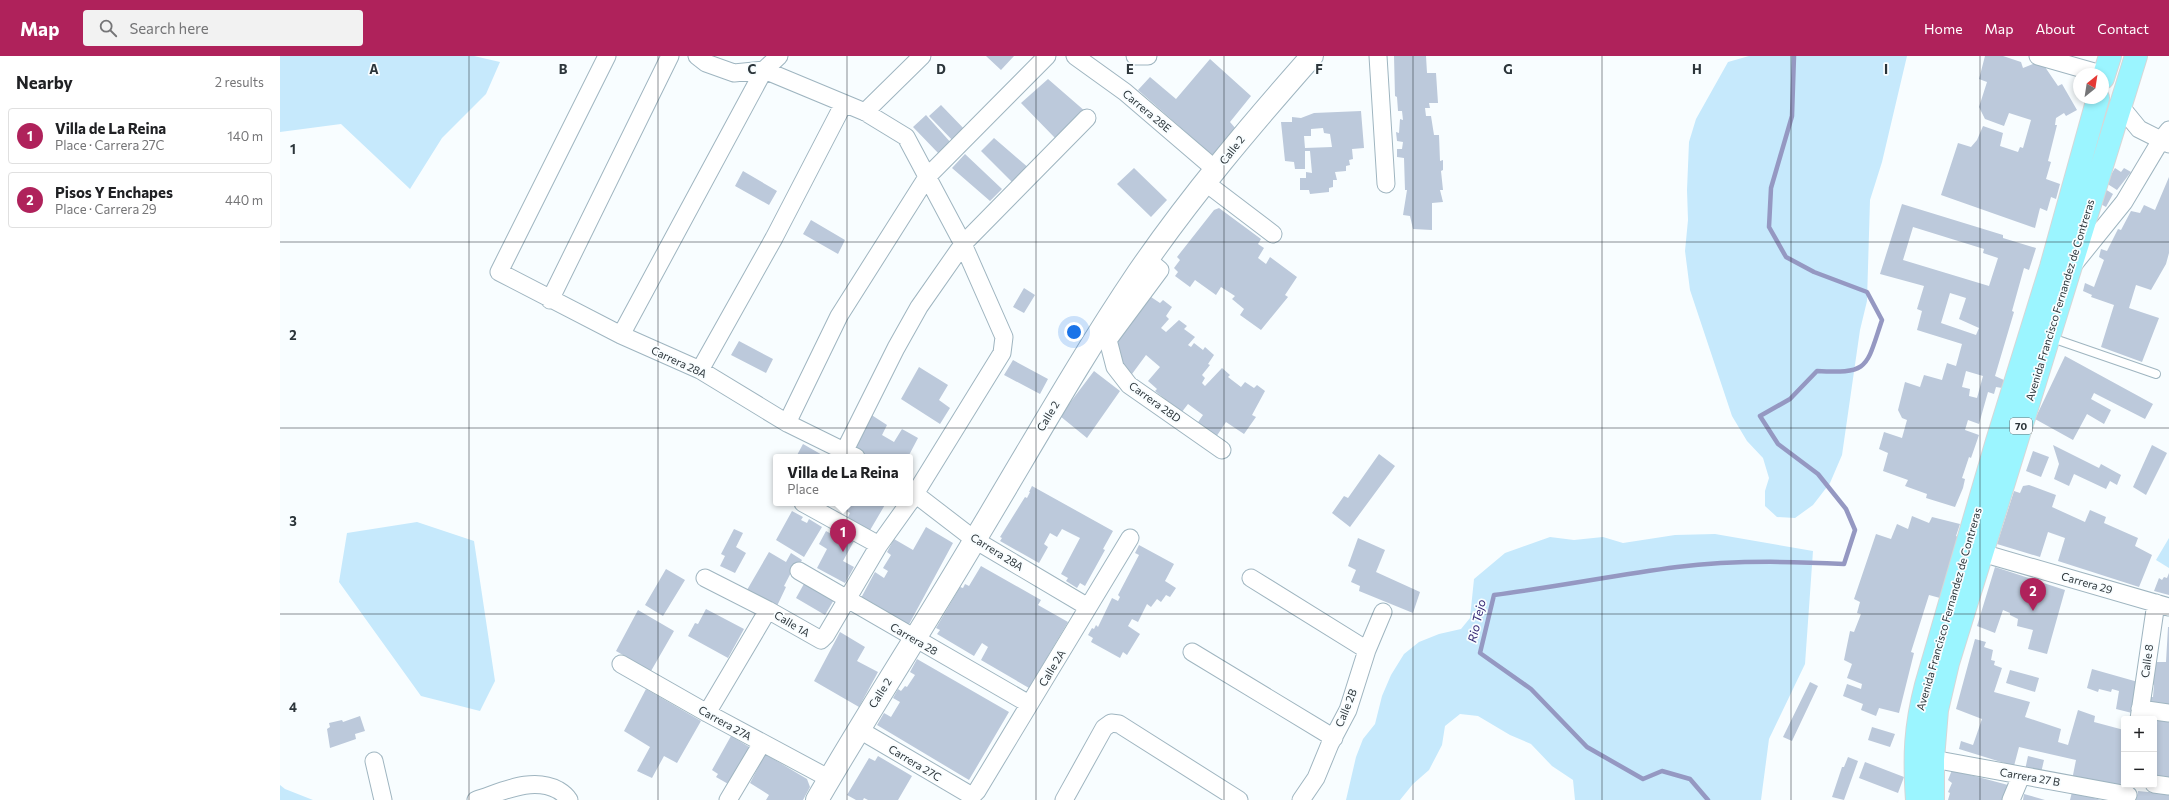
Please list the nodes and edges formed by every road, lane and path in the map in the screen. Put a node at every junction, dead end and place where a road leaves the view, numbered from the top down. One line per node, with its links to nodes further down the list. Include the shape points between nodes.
1 (606, 56): 29 (street, Carrera 28A, via 499,272)
2 (670, 56): 29 (street)
3 (697, 56): 15 (street, via 706,63 734,73)
4 (779, 56): 15 (street)
5 (922, 56): 19 (street)
6 (1047, 56): 22 (street)
7 (1075, 56): 23 (street, Carrera 28E, via 1125,92)
8 (1135, 56): 9 (street)
9 (1148, 56)
10 (1312, 56): 23 (street, Calle 2, via 1264,109)
11 (1378, 56): 24 (street)
12 (2038, 56): 14 (street)
13 (2136, 56): 18 (main road, Avenida Francisco Fernandez de Contreras / 70)
14 (2091, 68)
15 (764, 70): 17 (street, Calle 1A); 30 (street)
16 (2096, 104): 80 (main road, Avenida Francisco Fernandez de Contreras / 70, via 2052,267 1995,449 1918,716 1914,757)
17 (843, 105): 19 (street, Calle 1A); 32 (street, via 774,238)
18 (2121, 107): 21 (street, via 2139,129); 27 (main road, Avenida Francisco Fernandez de Contreras / 70)
19 (865, 112): 22 (street, Calle 1A, via 906,137)
20 (1087, 118): 26 (street)
21 (2166, 138): 27 (street, via 2124,202)
22 (927, 177): 26 (street, Calle 1A); 34 (street, via 839,316)
23 (1211, 177): 25 (street, Carrera 28E); 28 (street, Calle 2)
24 (1386, 184)
25 (1273, 234)
26 (963, 244): 36 (street, via 919,307 896,348); 37 (street, Calle 1A, via 1004,337 1004,345 1002,353)
27 (2069, 270): 31 (main road, Avenida Francisco Fernandez de Contreras / 70)
28 (1145, 272): 35 (street, Carrera 28D, via 1108,340 1115,367 1129,385); 42 (street, Calle 2, via 1066,387)
29 (550, 300): 30 (street, Carrera 28A)
30 (621, 335): 32 (street, Carrera 28A)
31 (2048, 337): 33 (lane); 44 (main road, Avenida Francisco Fernandez de Contreras / 70)
32 (700, 370): 34 (street, Carrera 28A)
33 (2156, 374)
34 (787, 423): 36 (street, Carrera 28A)
35 (1222, 450)
36 (850, 454)
37 (913, 494)
38 (913, 498): 42 (street, Carrera 28A)
39 (808, 506): 43 (street)
40 (905, 506): 43 (street, Calle 1A)
41 (1130, 538): 50 (street, Calle 2A)
42 (975, 540): 50 (street, Carrera 28A); 53 (street, Calle 2)
43 (879, 545): 48 (street, Calle 1A)
44 (1982, 553): 49 (street, Carrera 29); 64 (main road, Avenida Francisco Fernandez de Contreras / 70, via 1938,703)
45 (799, 571): 48 (street, Carrera 28)
46 (705, 578): 51 (street)
47 (1251, 578): 54 (street)
48 (847, 599): 51 (street, Calle 1A, via 821,640); 53 (street, Carrera 28)
49 (2162, 605): 60 (street, Calle 8)
50 (1088, 607): 57 (street, Calle 2A)
51 (768, 610): 58 (street, Calle 1A)
52 (1384, 612): 54 (street, Calle 2B)
53 (914, 639): 57 (street, Carrera 28); 61 (street, Calle 2)
54 (1367, 650): 62 (street, Calle 2B, via 1348,710)
55 (1192, 652): 62 (street)
56 (622, 664): 58 (street, Carrera 27A)
57 (1029, 704): 71 (street, Calle 2A, via 977,792)
58 (707, 713): 63 (street, Carrera 27A)
59 (2169, 713): 60 (street)
60 (2140, 714)
61 (858, 729): 67 (street, Calle 2); 71 (street, Carrera 27C)
62 (1334, 738): 79 (street, Calle 2B, via 1316,778)
63 (762, 742): 67 (street, Carrera 27A); 75 (street)
64 (1933, 759): 66 (street, Carrera 27 B); 81 (main road, Avenida Francisco Fernandez de Contreras / 70)
65 (374, 761): 72 (street)
66 (2021, 776): 70 (street, Carrera 27 B); 82 (street)
67 (830, 779): 76 (street, Calle 2)
68 (2157, 784): 69 (street)
69 (2169, 786)
70 (2128, 793)
71 (972, 796)
72 (383, 800)
73 (476, 800): 74 (street, via 532,783 549,785 567,795)
74 (569, 800)
75 (728, 800)
76 (817, 800)
77 (1064, 800): 78 (street, via 1104,728 1111,723 1119,724)
78 (1239, 800)
79 (1301, 800)
80 (1917, 800)
81 (1933, 800)
82 (2011, 800)

